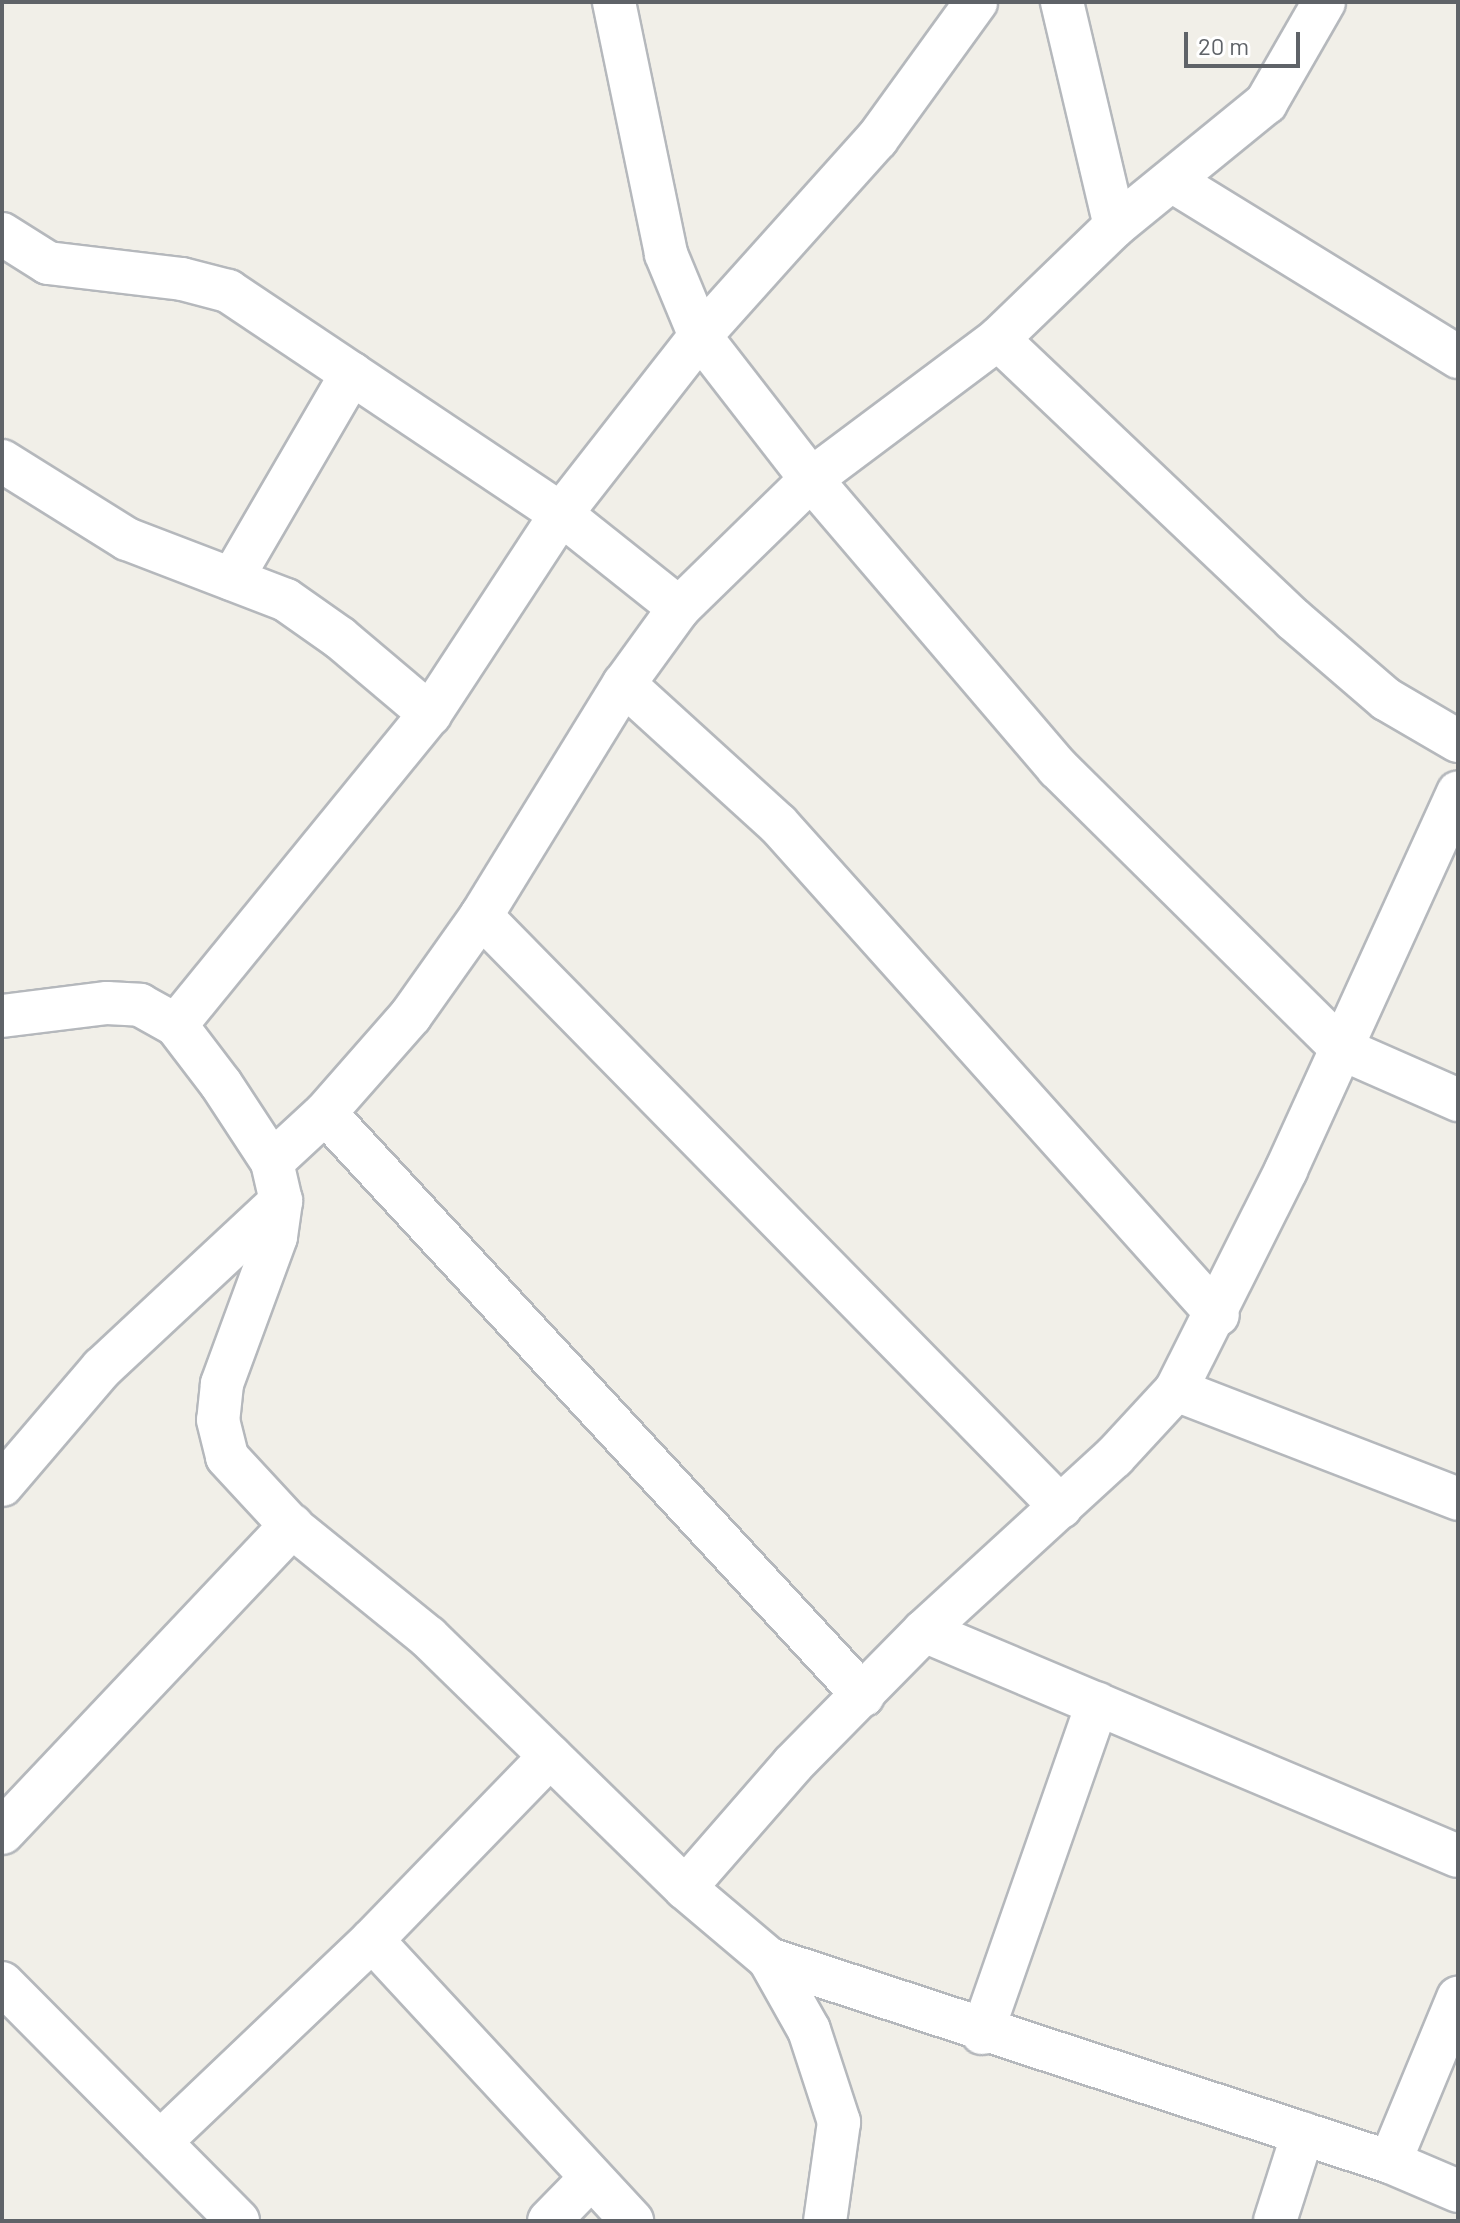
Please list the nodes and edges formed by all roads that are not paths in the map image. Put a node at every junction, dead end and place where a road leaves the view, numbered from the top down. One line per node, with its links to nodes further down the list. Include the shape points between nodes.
1 (614, 2): 8 (street, via 666,254)
2 (976, 2): 8 (street, via 877,139)
3 (1062, 2): 6 (street)
4 (1324, 2): 5 (street, via 1266,103)
5 (1174, 182): 6 (street); 10 (street)
6 (1115, 226): 9 (street)
7 (2, 234): 11 (street, via 48,263 209,283)
8 (700, 336): 13 (street); 14 (street)
9 (998, 339): 13 (street); 19 (street, via 1293,619 1386,699)
10 (1458, 357)
11 (352, 373): 14 (street); 15 (street)
12 (2, 461): 15 (street, via 127,539)
13 (811, 479): 16 (street); 24 (street, via 1058,768)
14 (561, 514): 16 (street); 18 (street)
15 (232, 579): 18 (street, via 286,600 312,617)
16 (679, 608): 17 (street)
17 (624, 684): 21 (street); 28 (street, via 778,824)
18 (430, 714): 23 (street)
19 (1458, 741)
20 (1458, 792): 24 (street)
21 (481, 916): 26 (street, via 411,1015); 32 (street)
22 (2, 1016): 23 (street, via 107,1003 140,1005)
23 (176, 1025): 27 (street)
24 (1342, 1049): 25 (street); 28 (street)
25 (1458, 1100)
26 (325, 1113): 27 (street); 35 (street)
27 (276, 1181): 30 (street, via 102,1368); 33 (street, via 276,1237 222,1384 218,1420 227,1457)
28 (1218, 1315): 29 (street)
29 (1176, 1390): 31 (street); 32 (street)
30 (2, 1485)
31 (1458, 1499)
32 (1061, 1507): 34 (street)
33 (291, 1526): 37 (street, via 428,1637); 38 (street)
34 (924, 1631): 35 (street); 36 (street)
35 (863, 1695): 40 (street, via 793,1764)
36 (1097, 1704): 39 (street); 45 (street)
37 (550, 1756): 40 (street); 41 (street)
38 (2, 1832)
39 (1458, 1856)
40 (685, 1888): 42 (street)
41 (372, 1940): 47 (street); 49 (street)
42 (769, 1959): 45 (street); 54 (street, via 809,2030 839,2122)
43 (2, 1983): 47 (street)
44 (1458, 1998): 48 (street)
45 (982, 2033): 46 (street)
46 (1303, 2133): 48 (street); 55 (street)
47 (160, 2142): 51 (street)
48 (1390, 2162): 50 (street)
49 (589, 2180): 52 (street); 53 (street)
50 (1458, 2191)
51 (238, 2221)
52 (549, 2221)
53 (632, 2221)
54 (825, 2221)
55 (1275, 2221)

